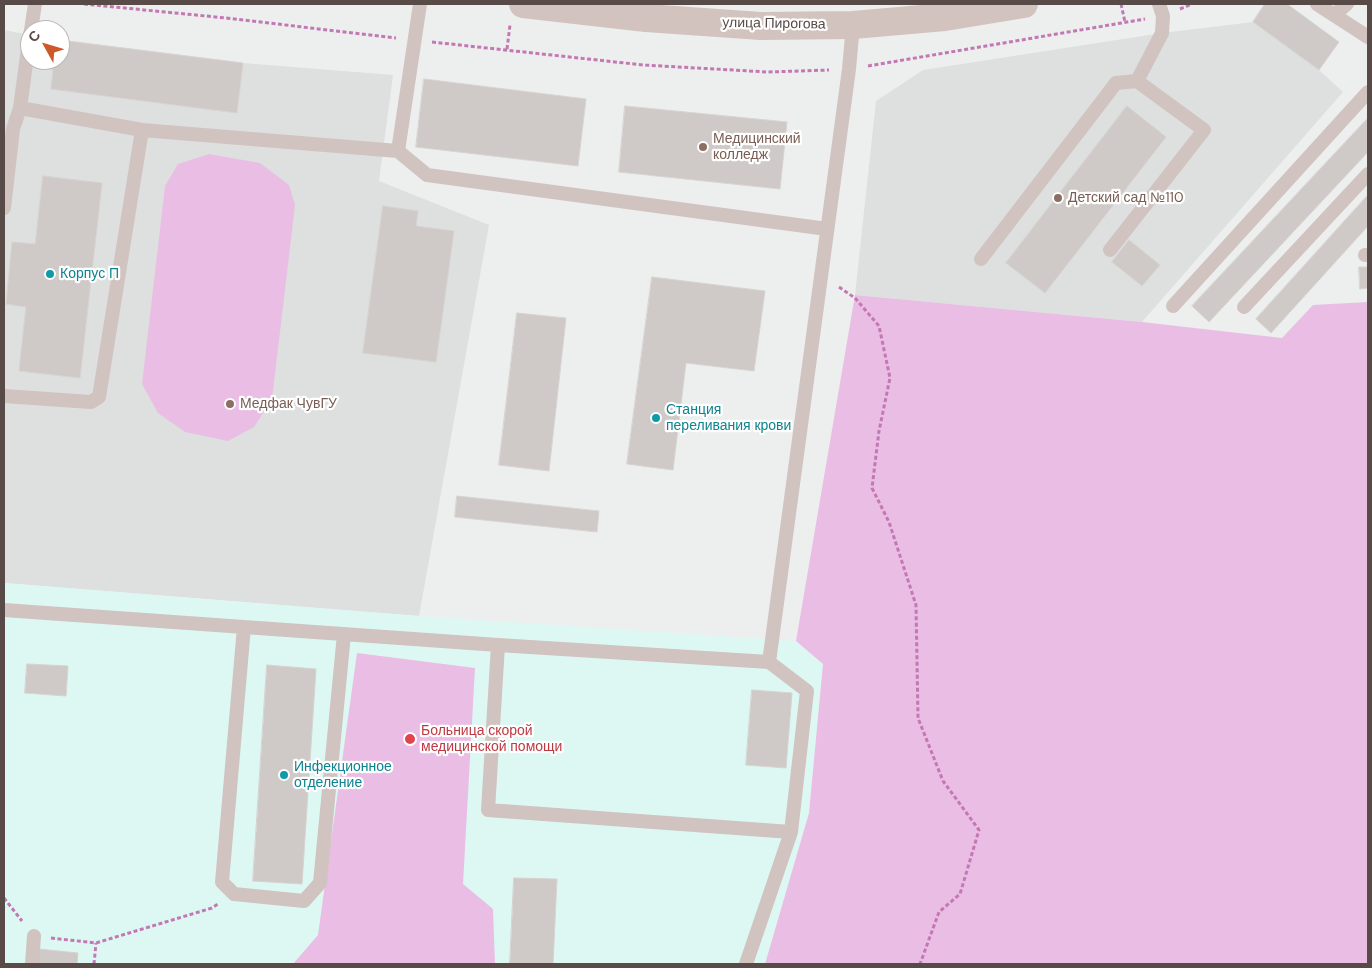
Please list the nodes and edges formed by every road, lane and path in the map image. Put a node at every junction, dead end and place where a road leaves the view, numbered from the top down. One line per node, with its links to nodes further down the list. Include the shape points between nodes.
1 (35, 4): 13 (lane)
2 (420, 4): 23 (lane)
3 (1024, 4): 8 (main road, улица Пирогова, via 945,17)
4 (1121, 4): 14 (path)
5 (1160, 4): 18 (lane, via 1162,33)
6 (1317, 4): 12 (lane)
7 (1347, 4): 12 (lane)
8 (907, 12): 11 (main road, улица Пирогова)
9 (516, 14): 10 (main road, улица Пирогова, via 646,18); 16 (path)
10 (733, 14): 11 (main road, улица Пирогова, via 761,26)
11 (854, 14): 26 (lane)
12 (1334, 15): 15 (lane)
13 (32, 20)
14 (1125, 22)
15 (1368, 37)
16 (507, 49)
17 (25, 70): 20 (lane)
18 (1137, 81): 27 (lane, via 1204,130); 28 (lane, via 1116,83)
19 (1368, 92): 30 (lane)
20 (20, 108): 21 (lane); 22 (lane)
21 (8, 130): 25 (lane)
22 (142, 130): 23 (lane); 32 (lane, via 99,397 91,402)
23 (398, 151): 26 (lane, via 427,175)
24 (1368, 174): 31 (lane)
25 (4, 208)
26 (827, 229): 29 (lane)
27 (1110, 250)
28 (982, 259)
29 (821, 274): 37 (lane); 46 (path, via 855,298 879,326 890,378 872,488 889,522 916,605 918,718 943,780 978,830 960,894 939,912)
30 (1173, 306)
31 (1244, 307)
32 (4, 396)
33 (4, 610): 34 (lane)
34 (244, 627): 35 (lane); 39 (lane, via 222,882)
35 (344, 634): 36 (lane); 39 (lane, via 320,883 304,901)
36 (498, 645): 37 (lane); 38 (lane, via 488,810)
37 (769, 662): 38 (lane, via 807,691)
38 (791, 832): 45 (lane)
39 (234, 894): 42 (path, via 212,908)
40 (4, 898): 41 (path)
41 (34, 936): 42 (path); 43 (lane)
42 (96, 943): 44 (path)
43 (32, 964)
44 (94, 964)
45 (746, 964)
46 (920, 964)

